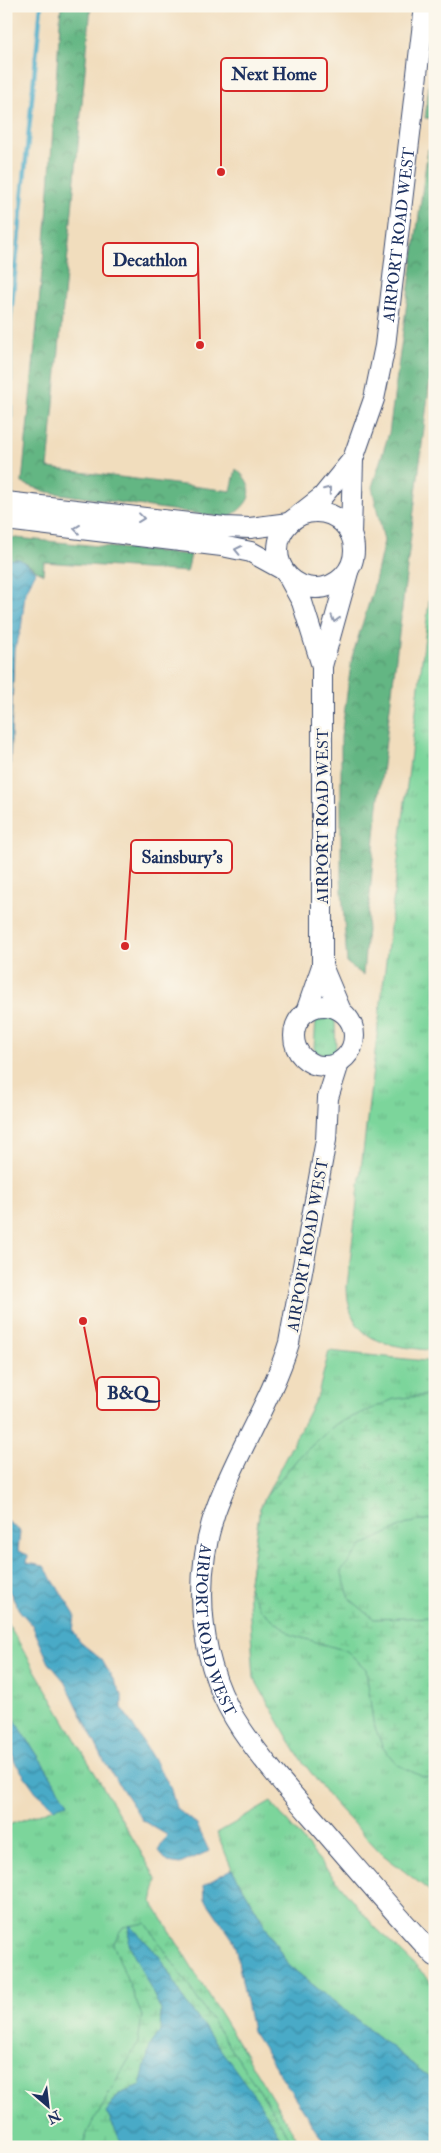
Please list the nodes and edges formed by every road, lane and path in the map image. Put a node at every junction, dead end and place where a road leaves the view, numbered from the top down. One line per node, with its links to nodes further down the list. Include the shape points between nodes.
1 (425, 6): 2 (street, AIRPORT ROAD WEST, via 385,346 374,399)
2 (353, 459): 4 (street, AIRPORT ROAD WEST, one-way to 2, via 322,497); 5 (street, AIRPORT ROAD WEST)
3 (15, 512): 4 (street, one-way to 4, via 250,528); 7 (street, one-way to 3, via 251,552)
4 (294, 519): 5 (street, via 310,512 323,512 345,524); 7 (street, via 281,532 277,544 278,557)
5 (352, 535): 6 (street, via 353,561)
6 (348, 572): 7 (street, via 339,582 327,588 314,589 301,587); 8 (street, AIRPORT ROAD WEST, one-way to 8)
7 (286, 575): 8 (street, AIRPORT ROAD WEST, via 302,602)
8 (322, 666): 9 (street, AIRPORT ROAD WEST)
9 (322, 966): 10 (street, AIRPORT ROAD WEST); 11 (street, AIRPORT ROAD WEST)
10 (341, 1011): 11 (street, via 323,1006); 13 (street, via 349,1018 355,1038 352,1048)
11 (306, 1012): 12 (street, via 299,1019 294,1036 298,1052)
12 (309, 1063): 13 (street, via 329,1066); 14 (street)
13 (339, 1063): 14 (street, AIRPORT ROAD WEST)
14 (328, 1098): 15 (street, AIRPORT ROAD WEST, via 326,1140 289,1343 282,1366 215,1514 202,1587 203,1629 213,1669 241,1729 304,1808)
15 (435, 1956)

